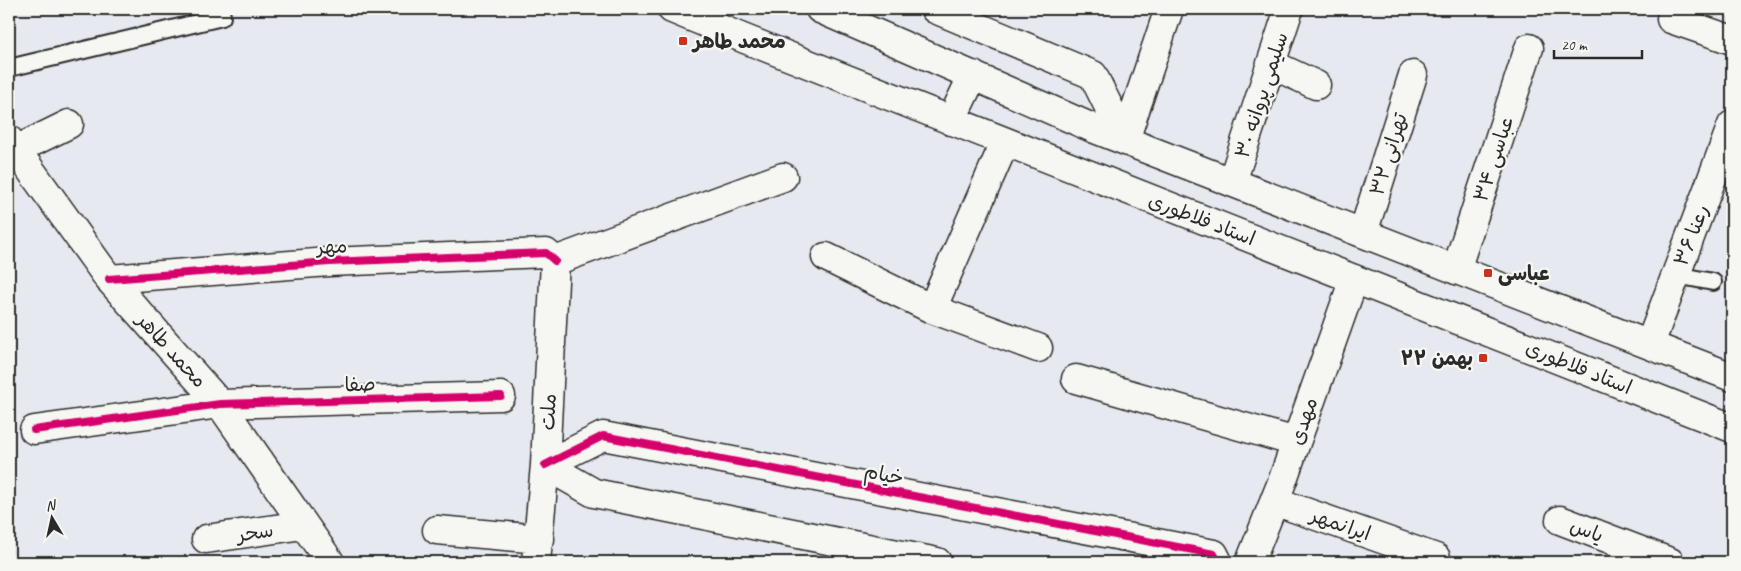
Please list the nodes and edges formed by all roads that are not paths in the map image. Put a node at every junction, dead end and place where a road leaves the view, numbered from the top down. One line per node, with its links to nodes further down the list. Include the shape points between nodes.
1 (221, 9): 11 (lane, via 222,17)
2 (672, 9): 15 (street, استاد فلاطوری)
3 (820, 9): 12 (street)
4 (935, 9): 18 (street, via 1093,75)
5 (1169, 9): 18 (street)
6 (1289, 9): 10 (street, سلیمی پروانه ۳۰)
7 (1671, 19): 8 (street)
8 (1732, 40)
9 (1529, 48): 27 (street, عباسی ۳۴)
10 (1271, 64): 14 (street); 23 (street, سلیمی پروانه ۳۰)
11 (9, 68)
12 (973, 75): 15 (street); 18 (street)
13 (1413, 75): 24 (street, تهرانی ۳۲)
14 (1316, 85)
15 (951, 121): 19 (street, استاد فلاطوری)
16 (69, 124): 20 (street)
17 (1732, 125): 21 (street, رعنا ۳۶)
18 (1125, 140): 23 (street)
19 (1005, 142): 30 (street, استاد فلاطوری); 32 (street)
20 (12, 145): 29 (street, محمد طاهر)
21 (1726, 160): 28 (street, رعنا ۳۶)
22 (783, 177): 26 (street)
23 (1232, 182): 24 (street)
24 (1363, 233): 27 (street)
25 (826, 257): 32 (street)
26 (555, 261): 29 (street, مهر, via 546,253 536,253 330,262); 42 (street, ملت)
27 (1456, 270): 33 (street)
28 (1676, 275): 31 (lane); 33 (street, رعنا ۳۶)
29 (109, 279): 38 (street, محمد طاهر)
30 (1354, 279): 39 (street, استاد فلاطوری); 41 (street, مهدی)
31 (1713, 282)
32 (932, 309): 34 (street)
33 (1650, 344): 35 (street)
34 (1038, 348)
35 (1732, 376)
36 (1076, 379): 41 (street)
37 (501, 396): 38 (street, صفا)
38 (220, 404): 40 (street, صفا); 45 (street, محمد طاهر)
39 (1731, 425)
40 (34, 430)
41 (1296, 442): 43 (street, مهدی)
42 (545, 465): 48 (street, ملت); 51 (street, via 594,493); 52 (street, خیام, via 603,436 1214,554)
43 (1274, 501): 49 (street, ایرانمهر); 53 (street, مهدی)
44 (1560, 520): 54 (street, یاس)
45 (303, 525): 47 (street, سحر); 50 (street, محمد طاهر)
46 (437, 530): 48 (street)
47 (206, 540)
48 (538, 551)
49 (1436, 558)
50 (330, 562)
51 (937, 562)
52 (1218, 562)
53 (1250, 562)
54 (1670, 562)

